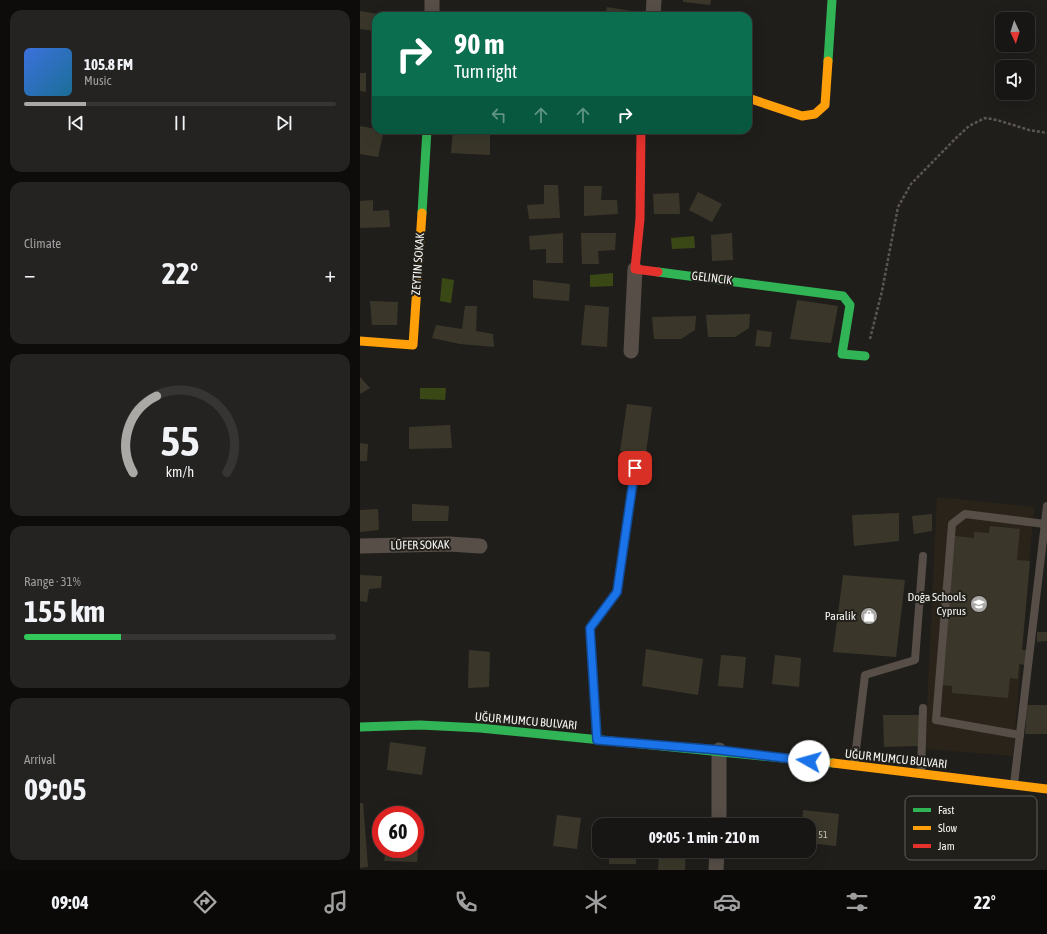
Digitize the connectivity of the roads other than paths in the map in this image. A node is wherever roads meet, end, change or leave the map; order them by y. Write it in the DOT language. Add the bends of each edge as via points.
graph roads {
  1 [pos="432,0"];
  2 [pos="654,0"];
  3 [pos="832,0"];
  4 [pos="432,12"];
  5 [pos="653,12"];
  6 [pos="752,99"];
  7 [pos="427,134"];
  8 [pos="641,134"];
  9 [pos="635,269"];
  10 [pos="360,341"];
  11 [pos="631,352"];
  12 [pos="865,356"];
  13 [pos="635,468"];
  14 [pos="1047,506"];
  15 [pos="1045,524"];
  16 [pos="360,546"];
  17 [pos="480,546"];
  18 [pos="922,556"];
  19 [pos="923,708"];
  20 [pos="360,727"];
  21 [pos="1020,735"];
  22 [pos="597,740"];
  23 [pos="719,750"];
  24 [pos="854,766"];
  25 [pos="921,774"];
  26 [pos="1014,785"];
  27 [pos="1047,789"];
  28 [pos="719,818"];
  29 [pos="717,858"];
  30 [pos="716,870"];
  1 -- 4 [label="street"];
  2 -- 5 [label="street"];
  3 -- 6 [label="street" via="825,105 814,114 802,116"];
  7 -- 10 [label="street, ZEYTIN SOKAK" via="413,345"];
  8 -- 9 [label="street" via="640,212"];
  9 -- 11 [label="street"];
  9 -- 12 [label="street, GELINCIK" via="844,296 850,305 842,354"];
  13 -- 22 [label="lane" via="617,592 590,628"];
  14 -- 15 [label="lane"];
  15 -- 21 [label="lane"];
  15 -- 21 [label="lane" via="965,514 952,524 936,720"];
  16 -- 17 [label="street, LŰFER SOKAK"];
  18 -- 24 [label="lane" via="914,660 865,675"];
  19 -- 25 [label="lane"];
  20 -- 22 [label="street" via="442,726"];
  21 -- 26 [label="lane"];
  22 -- 23 [label="street"];
  23 -- 24 [label="street"];
  23 -- 28 [label="street"];
  24 -- 25 [label="street"];
  25 -- 26 [label="street"];
  26 -- 27 [label="street"];
  29 -- 30 [label="street"];
}
